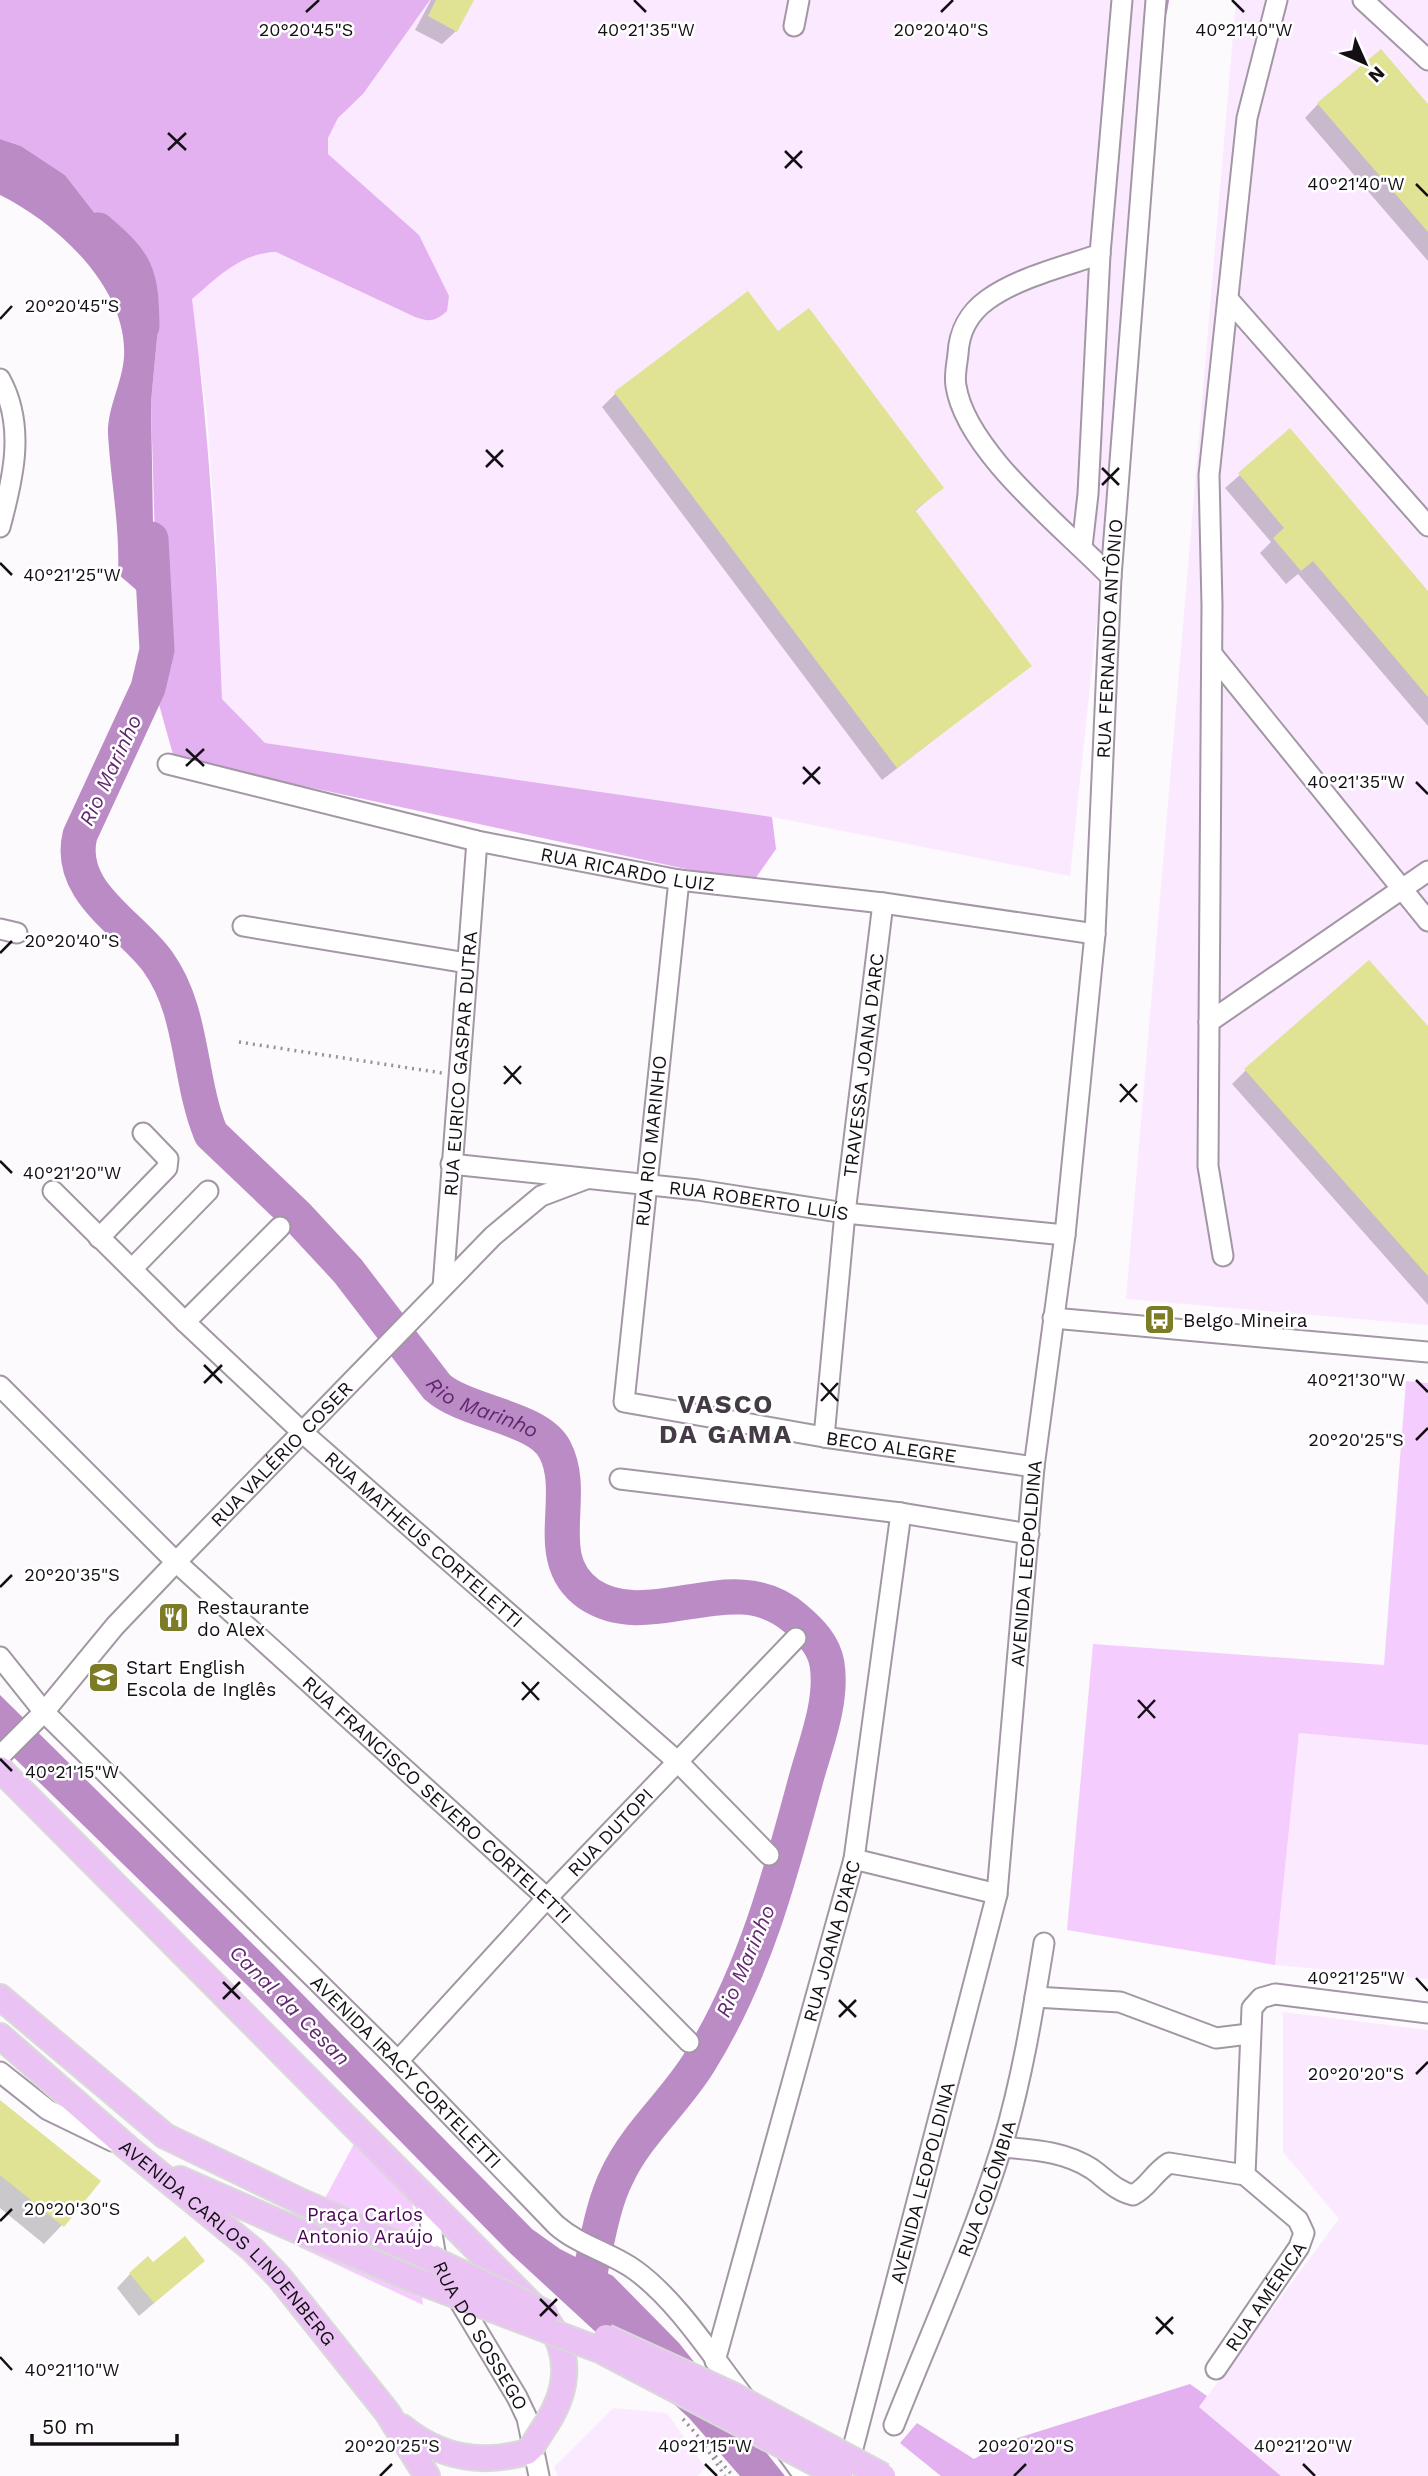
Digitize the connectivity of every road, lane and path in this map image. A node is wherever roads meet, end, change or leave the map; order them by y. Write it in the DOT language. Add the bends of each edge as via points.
graph roads {
  1 [pos="799,0"];
  2 [pos="1122,0"];
  3 [pos="1156,0"];
  4 [pos="1277,0"];
  5 [pos="1363,0"];
  6 [pos="794,26"];
  7 [pos="1428,60"];
  8 [pos="1100,254"];
  9 [pos="1228,299"];
  10 [pos="0,379"];
  11 [pos="1428,526"];
  12 [pos="0,527"];
  13 [pos="1082,547"];
  14 [pos="1111,577"];
  15 [pos="1212,654"];
  16 [pos="168,764"];
  17 [pos="477,841"];
  18 [pos="1428,871"];
  19 [pos="679,880"];
  20 [pos="1403,890"];
  21 [pos="883,903"];
  22 [pos="1428,921"];
  23 [pos="243,926"];
  24 [pos="1095,934"];
  25 [pos="467,963"];
  26 [pos="1209,1022"];
  27 [pos="239,1042"];
  28 [pos="457,1075"];
  29 [pos="143,1133"];
  30 [pos="451,1164"];
  31 [pos="586,1179"];
  32 [pos="646,1185"];
  33 [pos="53,1191"];
  34 [pos="208,1191"];
  35 [pos="845,1213"];
  36 [pos="281,1227"];
  37 [pos="1065,1235"];
  38 [pos="99,1238"];
  39 [pos="1223,1256"];
  40 [pos="132,1269"];
  41 [pos="443,1287"];
  42 [pos="1053,1318"];
  43 [pos="185,1322"];
  44 [pos="1428,1352"];
  45 [pos="0,1386"];
  46 [pos="624,1402"];
  47 [pos="302,1432"];
  48 [pos="824,1437"];
  49 [pos="1034,1467"];
  50 [pos="620,1479"];
  51 [pos="901,1513"];
  52 [pos="1029,1534"];
  53 [pos="176,1562"];
  54 [pos="796,1638"];
  55 [pos="0,1657"];
  56 [pos="37,1719"];
  57 [pos="1,1759"];
  58 [pos="678,1762"];
  59 [pos="769,1855"];
  60 [pos="854,1859"];
  61 [pos="998,1894"];
  62 [pos="547,1898"];
  63 [pos="1044,1943"];
  64 [pos="0,1997"];
  65 [pos="1035,1997"];
  66 [pos="1428,2013"];
  67 [pos="1249,2034"];
  68 [pos="0,2036"];
  69 [pos="689,2042"];
  70 [pos="398,2062"];
  71 [pos="0,2072"];
  72 [pos="1002,2147"];
  73 [pos="128,2148"];
  74 [pos="1245,2175"];
  75 [pos="426,2196"];
  76 [pos="715,2361"];
  77 [pos="1216,2369"];
  78 [pos="387,2412"];
  79 [pos="894,2425"];
  80 [pos="698,2437"];
  81 [pos="529,2450"];
  82 [pos="841,2475"];
  83 [pos="427,2476"];
  84 [pos="519,2476"];
  85 [pos="539,2476"];
  86 [pos="725,2476"];
  87 [pos="814,2476"];
  88 [pos="883,2476"];
  1 -- 6 [label="street"];
  2 -- 8 [label="street"];
  3 -- 14 [label="street, RUA FERNANDO ANTÔNIO"];
  4 -- 9 [label="street" via="1247,118"];
  5 -- 7 [label="street"];
  8 -- 13 [label="street"];
  8 -- 13 [label="street" via="1002,292 973,313 958,346 956,385 967,419 985,448"];
  9 -- 11 [label="street"];
  9 -- 15 [label="street" via="1209,475"];
  10 -- 12 [label="street" via="13,413 15,441 12,484"];
  13 -- 14 [label="street"];
  14 -- 24 [label="street, RUA FERNANDO ANTÔNIO"];
  15 -- 20 [label="street"];
  15 -- 26 [label="street"];
  16 -- 17 [label="street, RUA RICARDO LUIZ"];
  17 -- 19 [label="street, RUA RICARDO LUIZ"];
  17 -- 25 [label="street, RUA EURICO GASPAR DUTRA"];
  18 -- 20 [label="street"];
  19 -- 21 [label="street, RUA RICARDO LUIZ"];
  19 -- 32 [label="street, RUA RIO MARINHO"];
  20 -- 22 [label="street"];
  20 -- 26 [label="street"];
  21 -- 24 [label="street, RUA RICARDO LUIZ"];
  21 -- 35 [label="street, TRAVESSA JOANA D'ARC"];
  23 -- 25 [label="street"];
  24 -- 37 [label="street, RUA FERNANDO ANTÔNIO"];
  25 -- 28 [label="street, RUA EURICO GASPAR DUTRA"];
  26 -- 39 [label="street" via="1208,1166"];
  27 -- 28 [label="path"];
  28 -- 30 [label="street, RUA EURICO GASPAR DUTRA"];
  29 -- 38 [label="street" via="168,1158 167,1168"];
  30 -- 31 [label="street, RUA ROBERTO LUÍS"];
  30 -- 41 [label="street, RUA EURICO GASPAR DUTRA"];
  31 -- 32 [label="street, RUA ROBERTO LUÍS"];
  31 -- 41 [label="street, RUA VALÉRIO COSER" via="522,1208"];
  32 -- 35 [label="street, RUA ROBERTO LUÍS"];
  32 -- 46 [label="street, RUA RIO MARINHO"];
  33 -- 38 [label="street, RUA MATHEUS CORTELETTI"];
  34 -- 40 [label="street"];
  35 -- 37 [label="street, RUA ROBERTO LUÍS"];
  35 -- 48 [label="street, TRAVESSA JOANA D'ARC"];
  36 -- 43 [label="street"];
  37 -- 42 [label="street, AVENIDA LEOPOLDINA"];
  38 -- 40 [label="street, RUA MATHEUS CORTELETTI"];
  40 -- 43 [label="street, RUA MATHEUS CORTELETTI"];
  41 -- 47 [label="street, RUA VALÉRIO COSER"];
  42 -- 44 [label="street"];
  42 -- 49 [label="street, AVENIDA LEOPOLDINA"];
  43 -- 47 [label="street, RUA MATHEUS CORTELETTI"];
  45 -- 53 [label="street, RUA FRANCISCO SEVERO CORTELETTI"];
  46 -- 48 [label="street, BECO ALEGRE"];
  47 -- 53 [label="street, RUA VALÉRIO COSER"];
  47 -- 58 [label="street, RUA MATHEUS CORTELETTI"];
  48 -- 49 [label="street, BECO ALEGRE"];
  49 -- 52 [label="street, AVENIDA LEOPOLDINA"];
  50 -- 51 [label="street"];
  51 -- 52 [label="street"];
  51 -- 60 [label="street, RUA JOANA D'ARC"];
  52 -- 61 [label="street, AVENIDA LEOPOLDINA"];
  53 -- 56 [label="street, RUA VALÉRIO COSER"];
  53 -- 62 [label="street, RUA FRANCISCO SEVERO CORTELETTI"];
  54 -- 58 [label="street, RUA DUTOPI"];
  55 -- 56 [label="street, AVENIDA IRACY CORTELETTI"];
  56 -- 57 [label="street, RUA VALÉRIO COSER"];
  56 -- 70 [label="street, AVENIDA IRACY CORTELETTI"];
  57 -- 75 [label="main road"];
  58 -- 59 [label="street, RUA MATHEUS CORTELETTI"];
  58 -- 62 [label="street, RUA DUTOPI"];
  60 -- 61 [label="street"];
  60 -- 76 [label="street, RUA JOANA D'ARC"];
  61 -- 82 [label="street, AVENIDA LEOPOLDINA"];
  62 -- 69 [label="street, RUA FRANCISCO SEVERO CORTELETTI"];
  62 -- 70 [label="street, RUA DUTOPI"];
  63 -- 65 [label="street, RUA COLÔMBIA"];
  64 -- 88 [label="main road, AVENIDA CARLOS LINDENBERG, bridge" via="165,2136 733,2395"];
  65 -- 67 [label="street" via="1120,2002 1216,2038"];
  65 -- 72 [label="street, RUA COLÔMBIA"];
  66 -- 67 [label="street" via="1275,1994 1261,1998 1252,2008"];
  67 -- 74 [label="street"];
  68 -- 73 [label="main road, AVENIDA CARLOS LINDENBERG"];
  70 -- 76 [label="street, AVENIDA IRACY CORTELETTI" via="556,2225 635,2270 663,2295"];
  71 -- 73 [label="street" via="48,2110"];
  72 -- 74 [label="street" via="1059,2153 1090,2168 1122,2193 1133,2195 1169,2163"];
  72 -- 79 [label="street, RUA COLÔMBIA" via="947,2300"];
  73 -- 78 [label="main road, AVENIDA CARLOS LINDENBERG" via="271,2268"];
  73 -- 82 [label="main road, bridge" via="164,2172 285,2225 602,2351"];
  74 -- 77 [label="street, RUA AMÉRICA" via="1298,2220 1304,2233"];
  75 -- 81 [label="main road, bridge" via="529,2298 556,2333 565,2363 562,2395"];
  75 -- 85 [label="street, RUA DO SOSSEGO" via="435,2252 527,2418"];
  76 -- 87 [label="street, AVENIDA IRACY CORTELETTI" via="793,2462"];
  78 -- 81 [label="main road" via="416,2438 451,2455 489,2459"];
  78 -- 83 [label="main road, AVENIDA CARLOS LINDENBERG"];
  80 -- 86 [label="path"];
  81 -- 84 [label="main road"];
}
